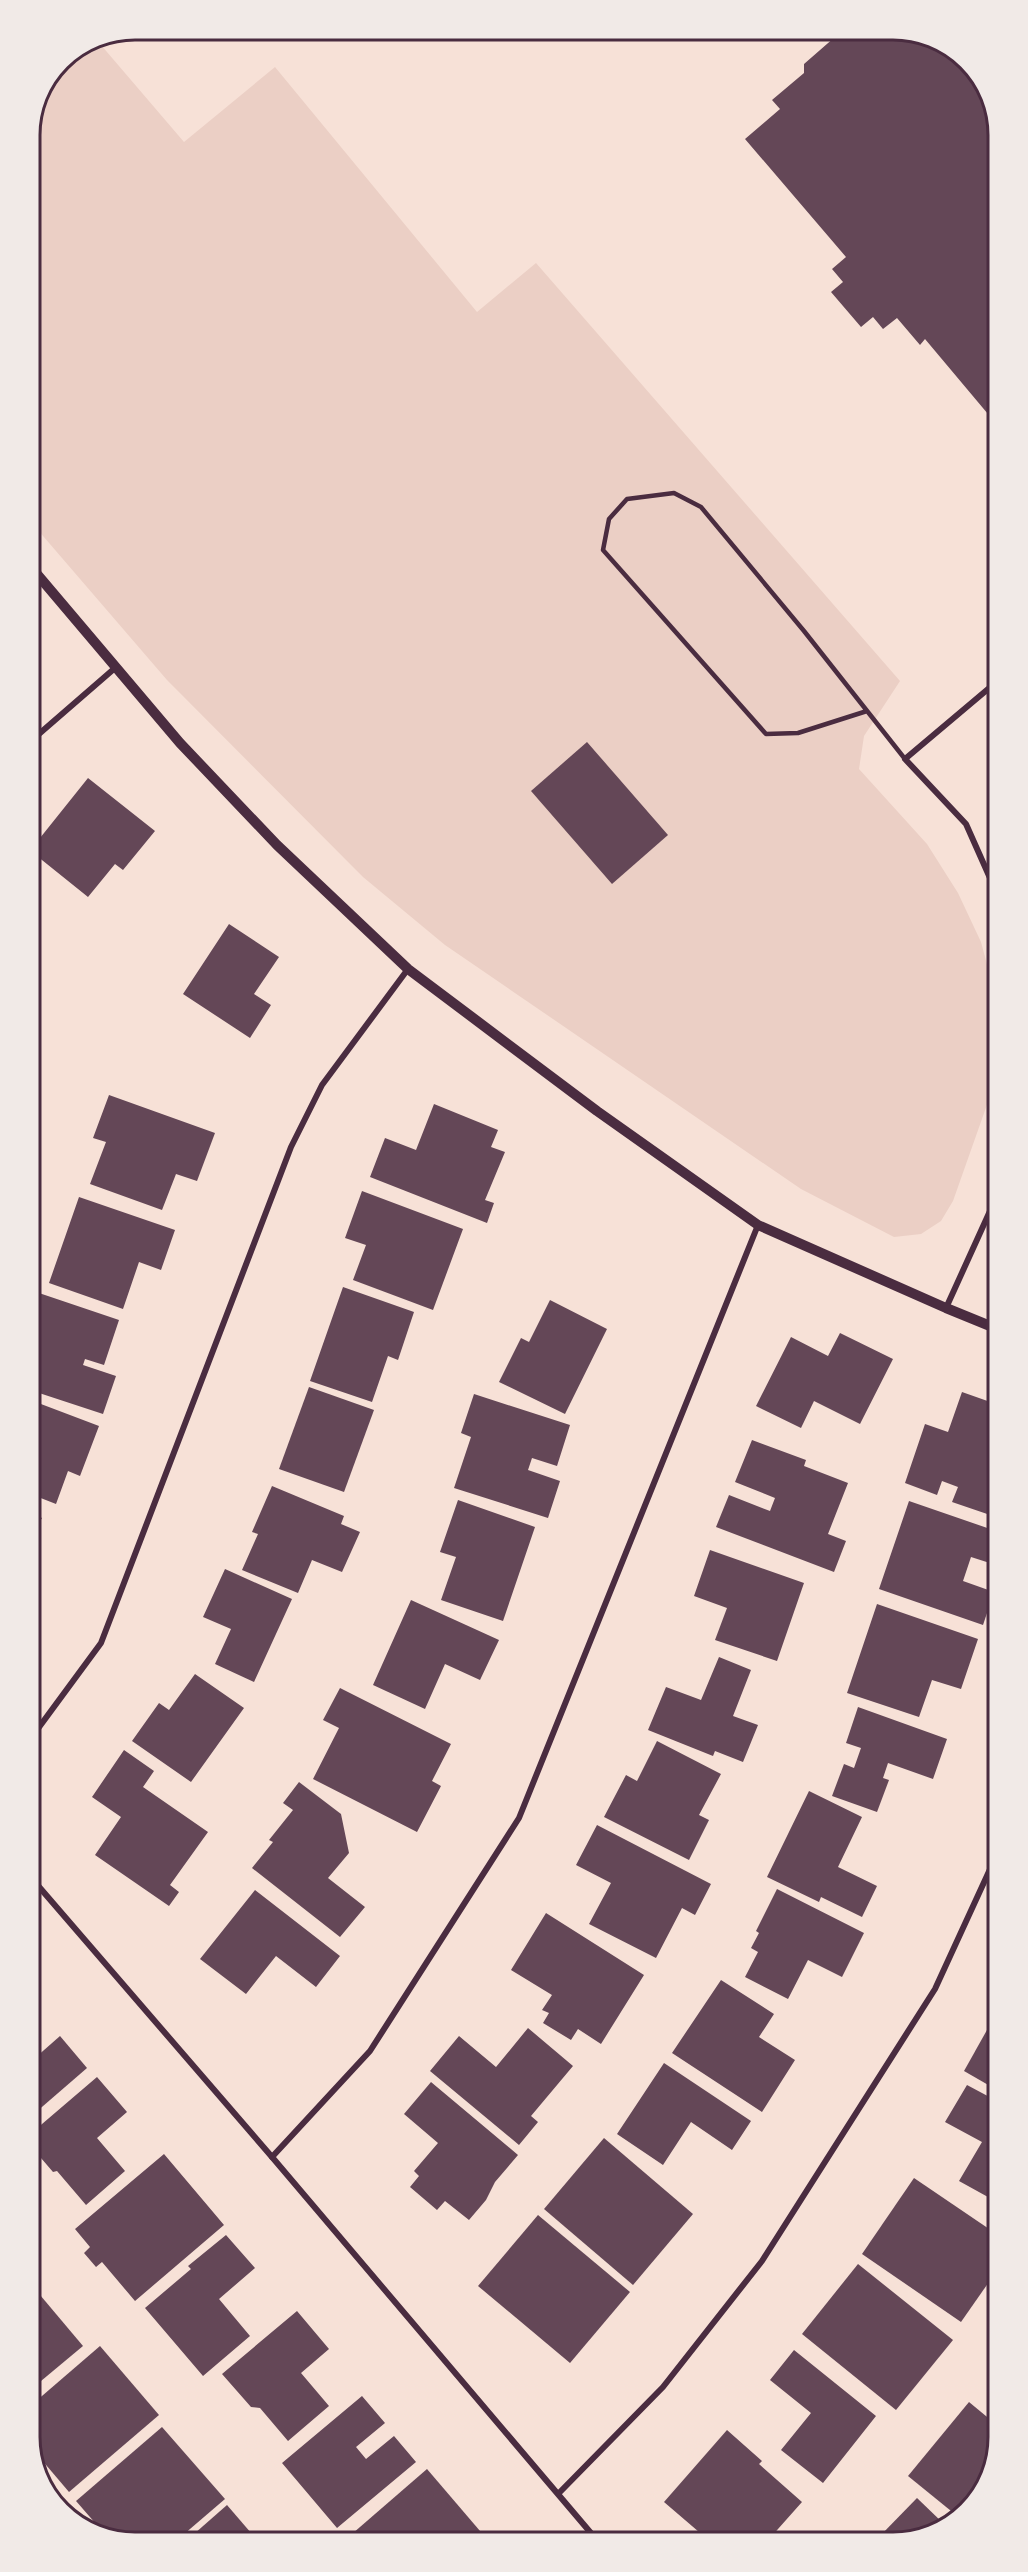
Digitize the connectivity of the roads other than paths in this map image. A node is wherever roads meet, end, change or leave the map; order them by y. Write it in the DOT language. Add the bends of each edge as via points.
graph roads {
  1 [pos="41,579"];
  2 [pos="115,668"];
  3 [pos="988,689"];
  4 [pos="867,711"];
  5 [pos="41,732"];
  6 [pos="905,759"];
  7 [pos="988,874"];
  8 [pos="408,969"];
  9 [pos="988,1215"];
  10 [pos="758,1225"];
  11 [pos="946,1308"];
  12 [pos="988,1325"];
  13 [pos="40,1725"];
  14 [pos="988,1874"];
  15 [pos="40,1888"];
  16 [pos="272,2157"];
  17 [pos="559,2493"];
  18 [pos="590,2532"];
  1 -- 2 [label="street"];
  2 -- 5 [label="street"];
  2 -- 8 [label="street" via="277,845"];
  3 -- 6 [label="street"];
  4 -- 4 [label="lane" via="701,507 674,493 627,499 609,519 603,549 766,734 798,733"];
  4 -- 6 [label="lane"];
  6 -- 7 [label="street" via="966,824"];
  8 -- 10 [label="street" via="597,1111"];
  8 -- 13 [label="street" via="322,1085 291,1147 101,1643"];
  9 -- 11 [label="street"];
  10 -- 11 [label="street"];
  10 -- 16 [label="street" via="519,1818 370,2051"];
  11 -- 12 [label="street"];
  14 -- 17 [label="street" via="935,1989 762,2261 663,2387"];
  15 -- 16 [label="street"];
  16 -- 17 [label="street"];
  17 -- 18 [label="street"];
}
